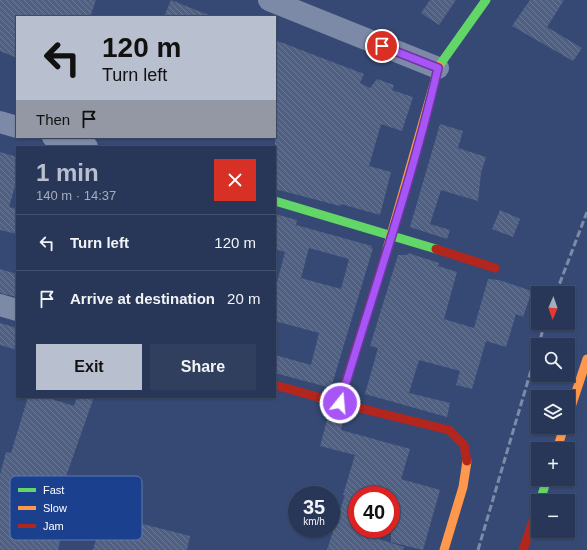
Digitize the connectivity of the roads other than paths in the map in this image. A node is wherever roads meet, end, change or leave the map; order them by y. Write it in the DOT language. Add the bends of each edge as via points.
graph roads {
  1 [pos="269,0"];
  2 [pos="486,0"];
  3 [pos="438,68"];
  4 [pos="0,122"];
  5 [pos="16,127"];
  6 [pos="56,138"];
  7 [pos="84,146"];
  8 [pos="276,201"];
  9 [pos="391,234"];
  10 [pos="495,268"];
  11 [pos="0,305"];
  12 [pos="16,310"];
  13 [pos="587,359"];
  14 [pos="276,385"];
  15 [pos="575,395"];
  16 [pos="340,403"];
  17 [pos="531,527"];
  18 [pos="444,550"];
  19 [pos="523,550"];
  1 -- 3 [label="street"];
  2 -- 3 [label="street"];
  3 -- 9 [label="street"];
  4 -- 5 [label="street"];
  6 -- 7 [label="street"];
  8 -- 9 [label="street"];
  9 -- 10 [label="street"];
  9 -- 16 [label="street"];
  11 -- 12 [label="street"];
  13 -- 15 [label="street"];
  14 -- 16 [label="street"];
  16 -- 18 [label="street" via="449,430 459,439 466,450 466,473"];
  17 -- 19 [label="street"];
}
